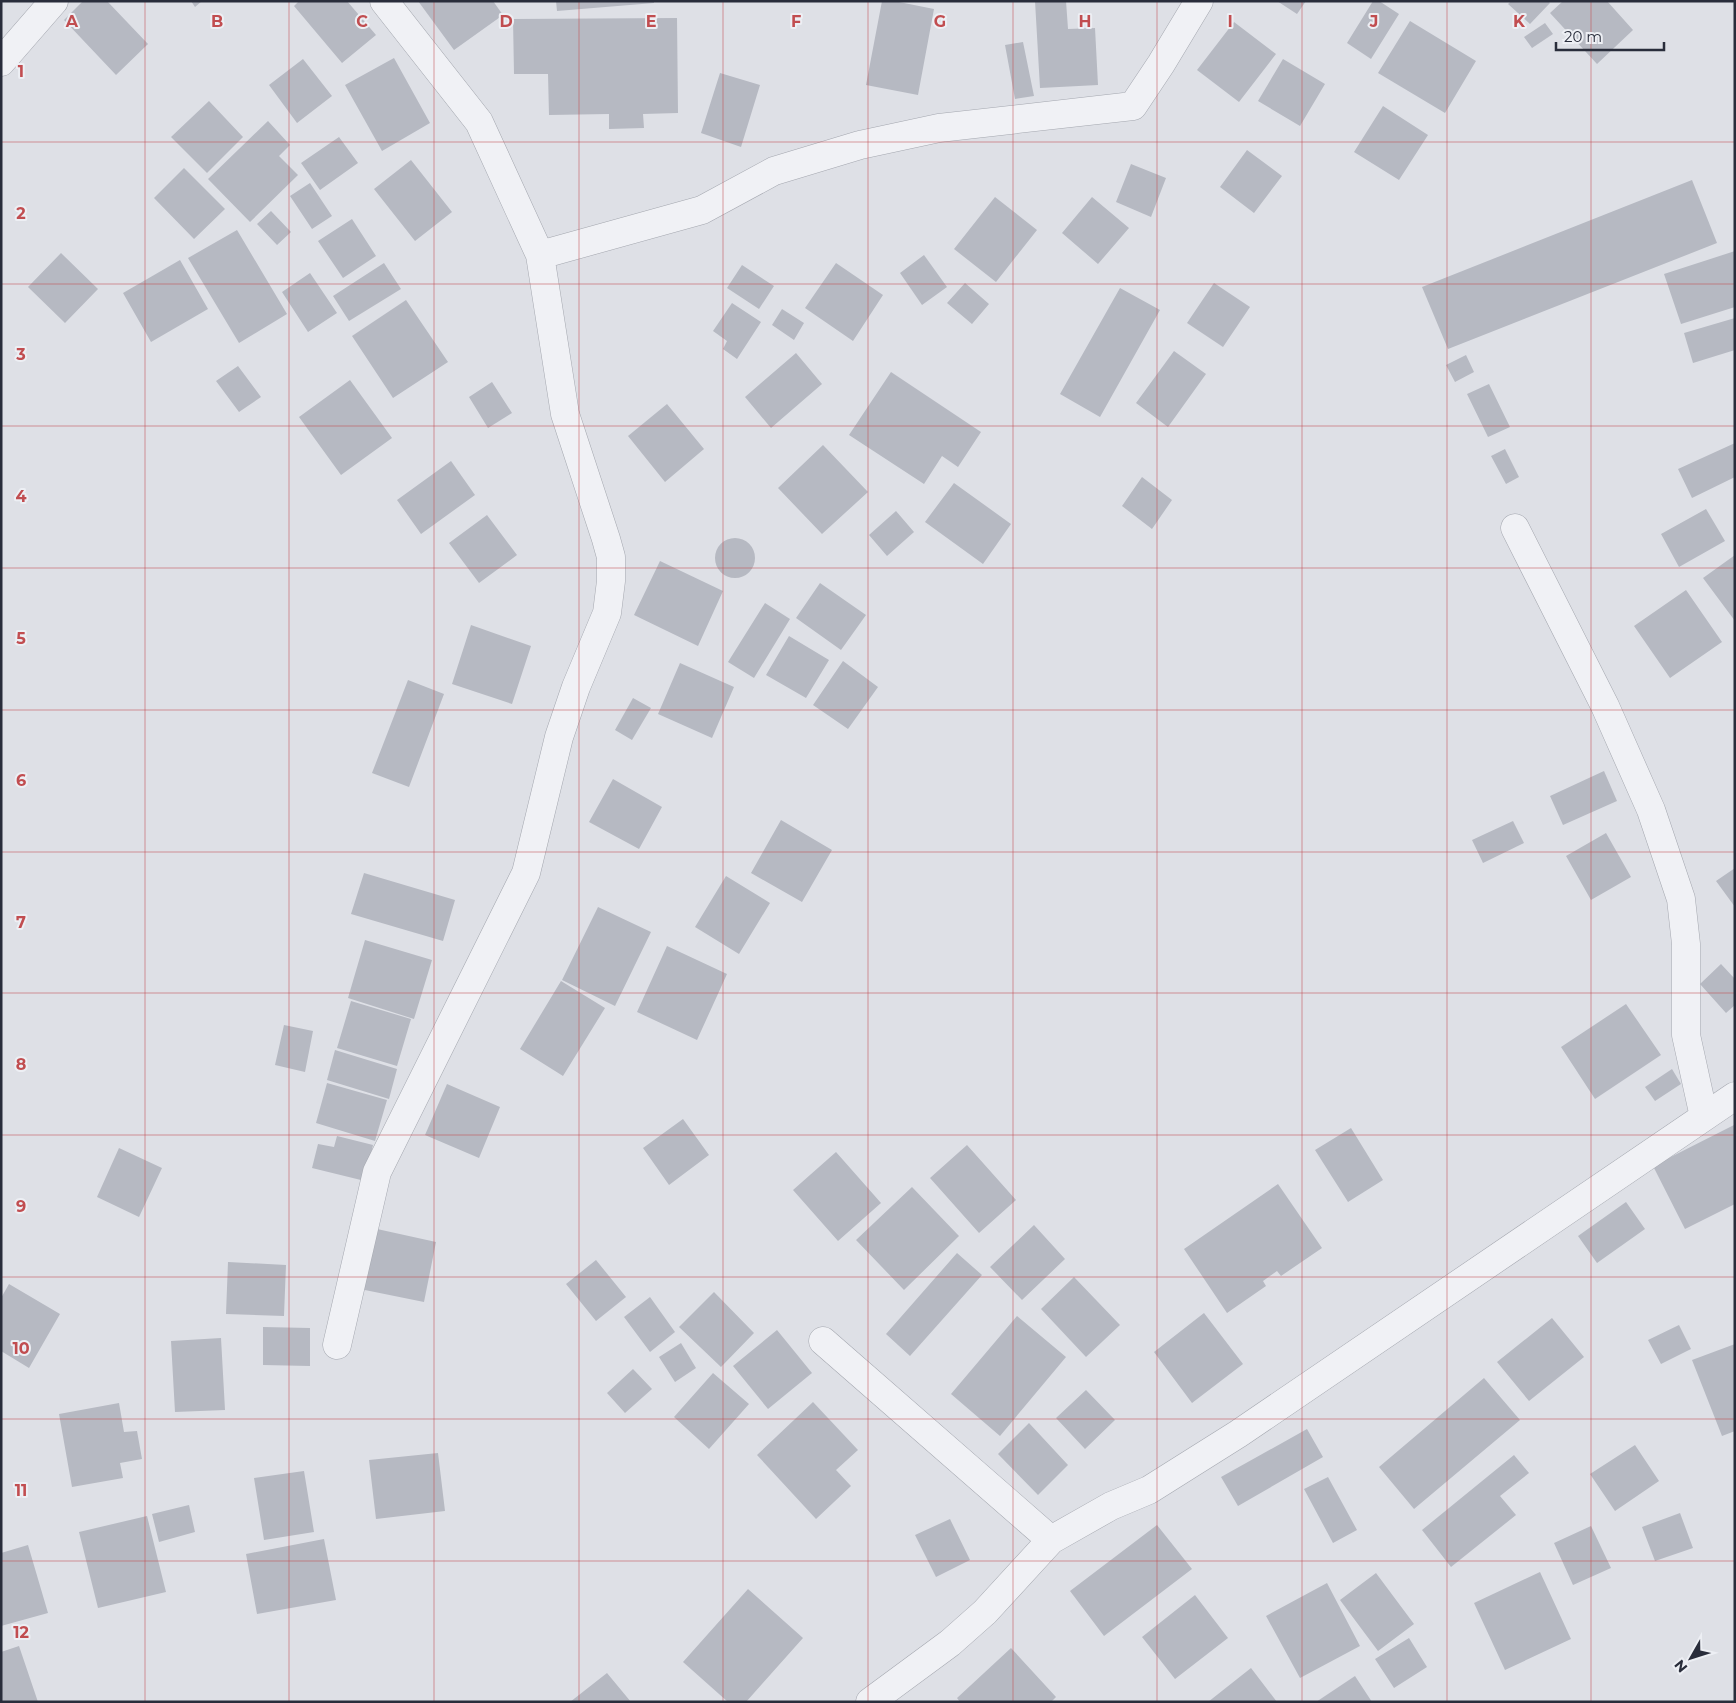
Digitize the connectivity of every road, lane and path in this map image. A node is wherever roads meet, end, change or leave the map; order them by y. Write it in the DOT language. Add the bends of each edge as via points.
graph roads {
  1 [pos="54,1"];
  2 [pos="384,1"];
  3 [pos="1199,1"];
  4 [pos="1,62"];
  5 [pos="540,255"];
  6 [pos="1515,528"];
  7 [pos="1735,1096"];
  8 [pos="1704,1117"];
  9 [pos="824,1342"];
  10 [pos="337,1345"];
  11 [pos="1052,1540"];
  12 [pos="870,1702"];
  1 -- 4 [label="street"];
  2 -- 5 [label="street" via="479,122"];
  3 -- 5 [label="street" via="1133,106 939,128 860,145 774,171 702,210"];
  5 -- 10 [label="street" via="565,414 611,557 612,582 607,613 559,737 526,873 377,1172"];
  6 -- 8 [label="street" via="1605,706 1651,810 1681,899 1686,944 1686,1035"];
  7 -- 8 [label="street"];
  8 -- 11 [label="street" via="1214,1449 1149,1490 1111,1506"];
  9 -- 11 [label="street"];
  11 -- 12 [label="street" via="950,1643"];
}
